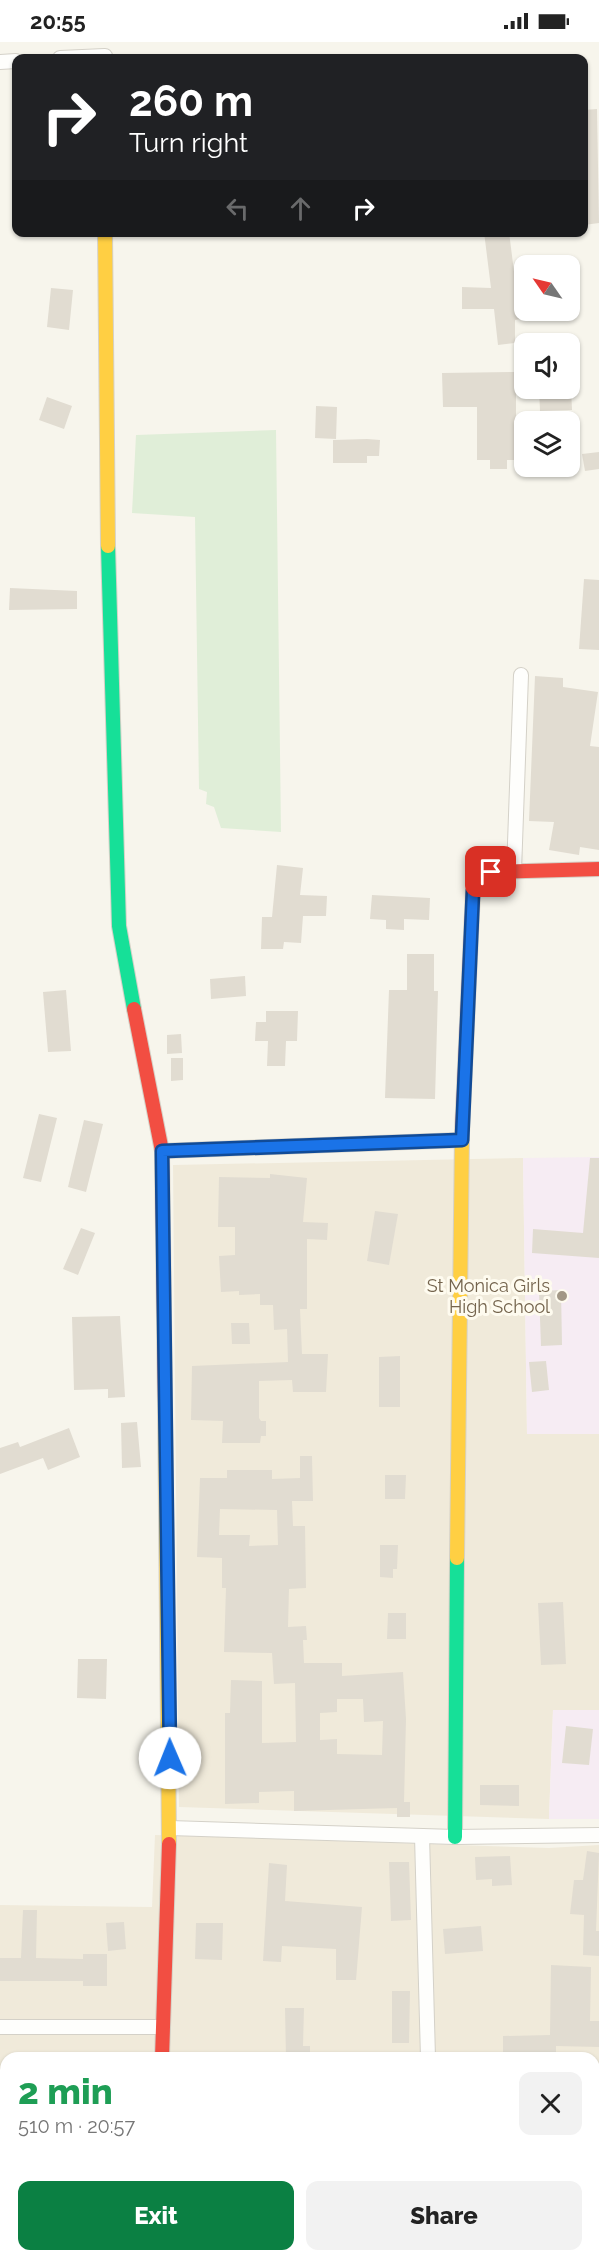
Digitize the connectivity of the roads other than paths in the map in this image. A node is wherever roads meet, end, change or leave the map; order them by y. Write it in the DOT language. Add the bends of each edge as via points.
graph roads {
  1 [pos="105,52"];
  2 [pos="90,54"];
  3 [pos="105,237"];
  4 [pos="521,675"];
  5 [pos="599,869"];
  6 [pos="514,871"];
  7 [pos="462,1140"];
  8 [pos="162,1151"];
  9 [pos="170,1828"];
  10 [pos="599,1835"];
  11 [pos="422,1836"];
  12 [pos="455,1837"];
  13 [pos="0,2027"];
  14 [pos="163,2027"];
  15 [pos="162,2052"];
  16 [pos="428,2052"];
  1 -- 2 [label="street"];
  3 -- 8 [label="street" via="108,555 119,926"];
  4 -- 6 [label="street"];
  5 -- 6 [label="street"];
  6 -- 7 [label="street" via="491,872 479,879 473,891"];
  7 -- 8 [label="street"];
  7 -- 12 [label="street"];
  8 -- 9 [label="street"];
  9 -- 11 [label="street"];
  9 -- 14 [label="street"];
  10 -- 12 [label="street"];
  11 -- 12 [label="street"];
  11 -- 16 [label="street"];
  13 -- 14 [label="street"];
  14 -- 15 [label="street"];
}
